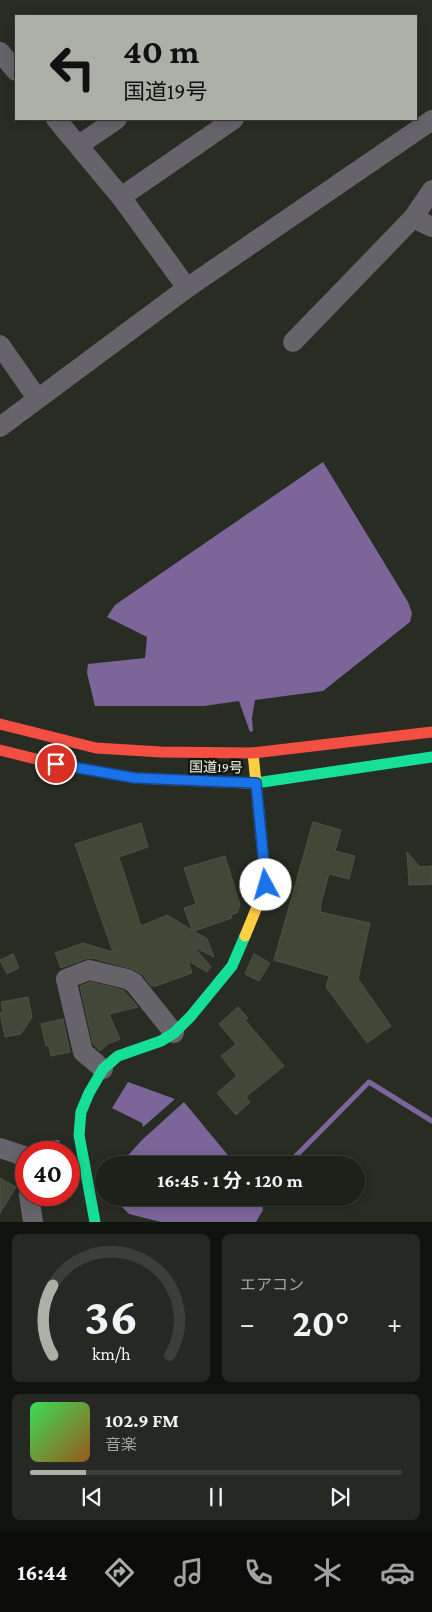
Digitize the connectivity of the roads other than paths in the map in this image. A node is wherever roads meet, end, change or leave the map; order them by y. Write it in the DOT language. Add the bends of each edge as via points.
graph roads {
  1 [pos="0,52"];
  2 [pos="15,70"];
  3 [pos="57,120"];
  4 [pos="116,120"];
  5 [pos="233,120"];
  6 [pos="432,120"];
  7 [pos="79,145"];
  8 [pos="432,190"];
  9 [pos="121,197"];
  10 [pos="413,218"];
  11 [pos="432,226"];
  12 [pos="187,288"];
  13 [pos="293,342"];
  14 [pos="0,344"];
  15 [pos="37,398"];
  16 [pos="0,426"];
  17 [pos="0,724"];
  18 [pos="432,732"];
  19 [pos="0,750"];
  20 [pos="253,753"];
  21 [pos="432,757"];
  22 [pos="256,783"];
  23 [pos="174,1033"];
  24 [pos="103,1069"];
  25 [pos="0,1148"];
  26 [pos="15,1153"];
  27 [pos="31,1206"];
  28 [pos="33,1222"];
  29 [pos="96,1222"];
  1 -- 2 [label="street"];
  3 -- 7 [label="street"];
  4 -- 7 [label="street"];
  5 -- 9 [label="street"];
  6 -- 12 [label="street"];
  7 -- 9 [label="street"];
  8 -- 10 [label="street"];
  9 -- 12 [label="street"];
  10 -- 11 [label="street"];
  10 -- 13 [label="street"];
  12 -- 15 [label="street"];
  14 -- 15 [label="street"];
  15 -- 16 [label="street"];
  17 -- 20 [label="main road, 国道19号" via="96,748"];
  18 -- 20 [label="main road, 国道19号"];
  19 -- 22 [label="main road, 国道19号" via="135,778"];
  20 -- 22 [label="main road"];
  21 -- 22 [label="main road, 国道19号"];
  22 -- 23 [label="main road" via="266,885 232,966"];
  23 -- 24 [label="main road" via="118,1056"];
  23 -- 24 [label="street" via="134,983 127,979 89,970 66,979 83,1052"];
  24 -- 29 [label="main road" via="81,1112 79,1135"];
  25 -- 26 [label="street"];
  27 -- 28 [label="street"];
}
